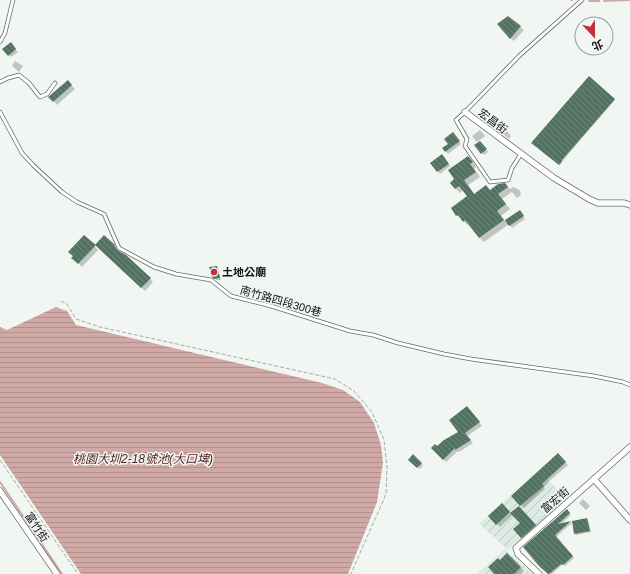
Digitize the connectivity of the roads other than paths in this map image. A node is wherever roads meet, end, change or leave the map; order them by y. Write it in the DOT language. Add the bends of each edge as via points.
graph roads {
  1 [pos="13,0"];
  2 [pos="576,0"];
  3 [pos="583,0"];
  4 [pos="0,42"];
  5 [pos="0,82"];
  6 [pos="55,82"];
  7 [pos="0,112"];
  8 [pos="465,112"];
  9 [pos="521,154"];
  10 [pos="630,205"];
  11 [pos="630,385"];
  12 [pos="630,447"];
  13 [pos="594,480"];
  14 [pos="0,491"];
  15 [pos="630,520"];
  16 [pos="57,574"];
  17 [pos="539,574"];
  1 -- 4 [label="lane" via="5,33"];
  2 -- 3 [label="lane"];
  3 -- 8 [label="lane, 宏昌街" via="519,56"];
  5 -- 6 [label="lane" via="19,75 40,97 47,94"];
  7 -- 11 [label="lane, 南竹路四段300巷" via="22,153 33,165 62,192 104,214 119,248 154,267 211,280 231,296 398,343 471,359 594,376"];
  8 -- 9 [label="street, 宏昌街"];
  8 -- 9 [label="lane" via="456,120 467,138 465,146 490,182 508,180"];
  9 -- 10 [label="street, 宏昌街" via="589,199"];
  12 -- 13 [label="street"];
  13 -- 15 [label="street"];
  13 -- 17 [label="street, 富宏街" via="516,548 518,554"];
  14 -- 16 [label="street, 富竹街"];
}
